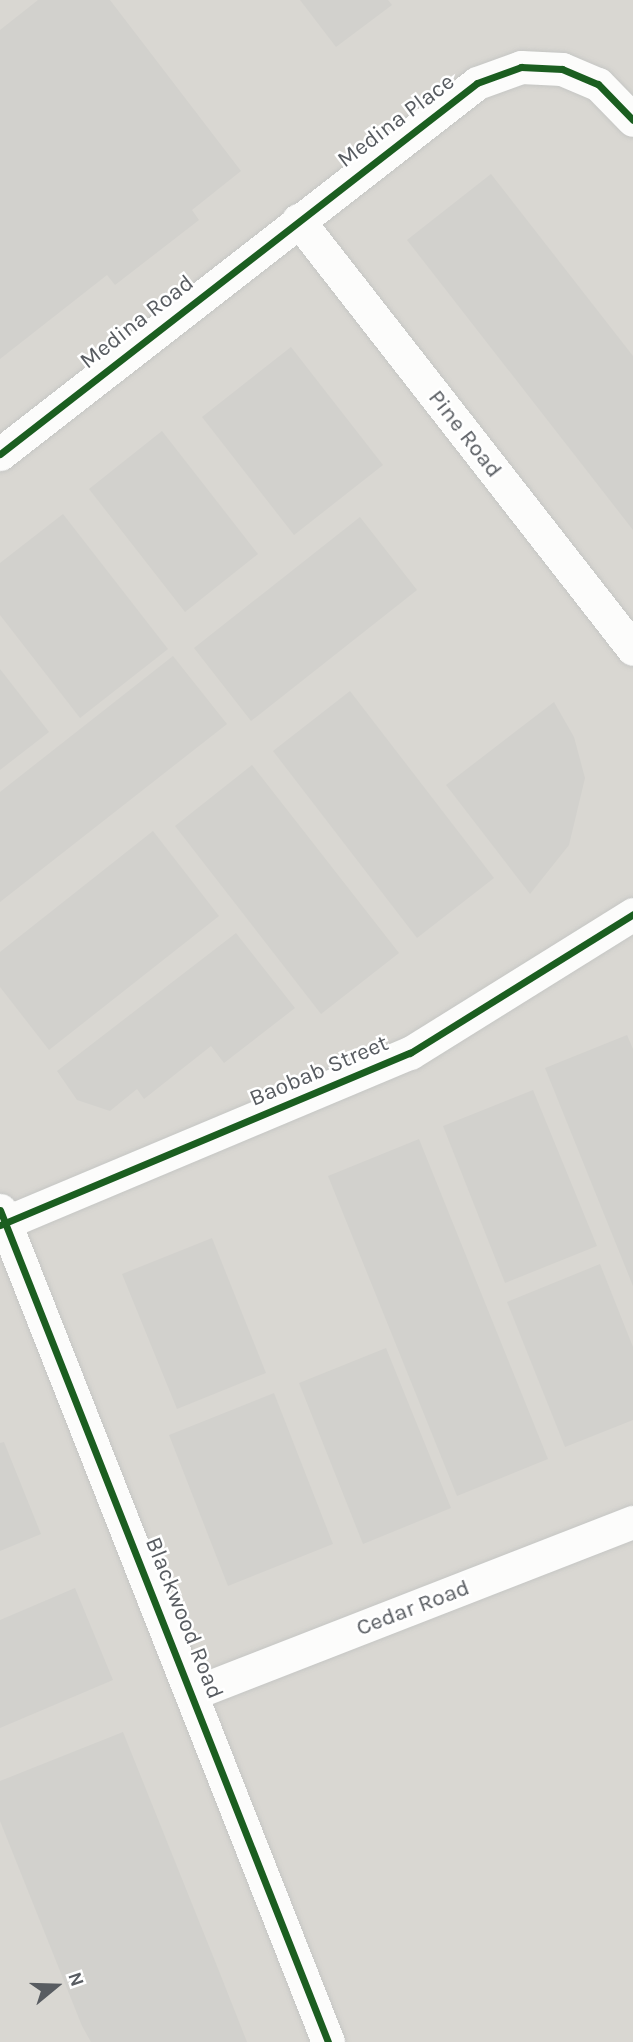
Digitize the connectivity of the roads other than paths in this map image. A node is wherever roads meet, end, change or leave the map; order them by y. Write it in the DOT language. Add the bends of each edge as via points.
graph roads {
  1 [pos="633,120"];
  2 [pos="298,220"];
  3 [pos="0,454"];
  4 [pos="633,649"];
  5 [pos="633,914"];
  6 [pos="2,1220"];
  7 [pos="633,1522"];
  8 [pos="194,1693"];
  9 [pos="328,2042"];
  1 -- 2 [label="street, Medina Place" via="598,84 562,69 521,67 477,83"];
  2 -- 3 [label="street, Medina Road"];
  2 -- 4 [label="street, Pine Road"];
  5 -- 6 [label="street, Baobab Street" via="410,1053"];
  6 -- 8 [label="street, Blackwood Road"];
  7 -- 8 [label="street, Cedar Road"];
  8 -- 9 [label="street, Blackwood Road"];
}
